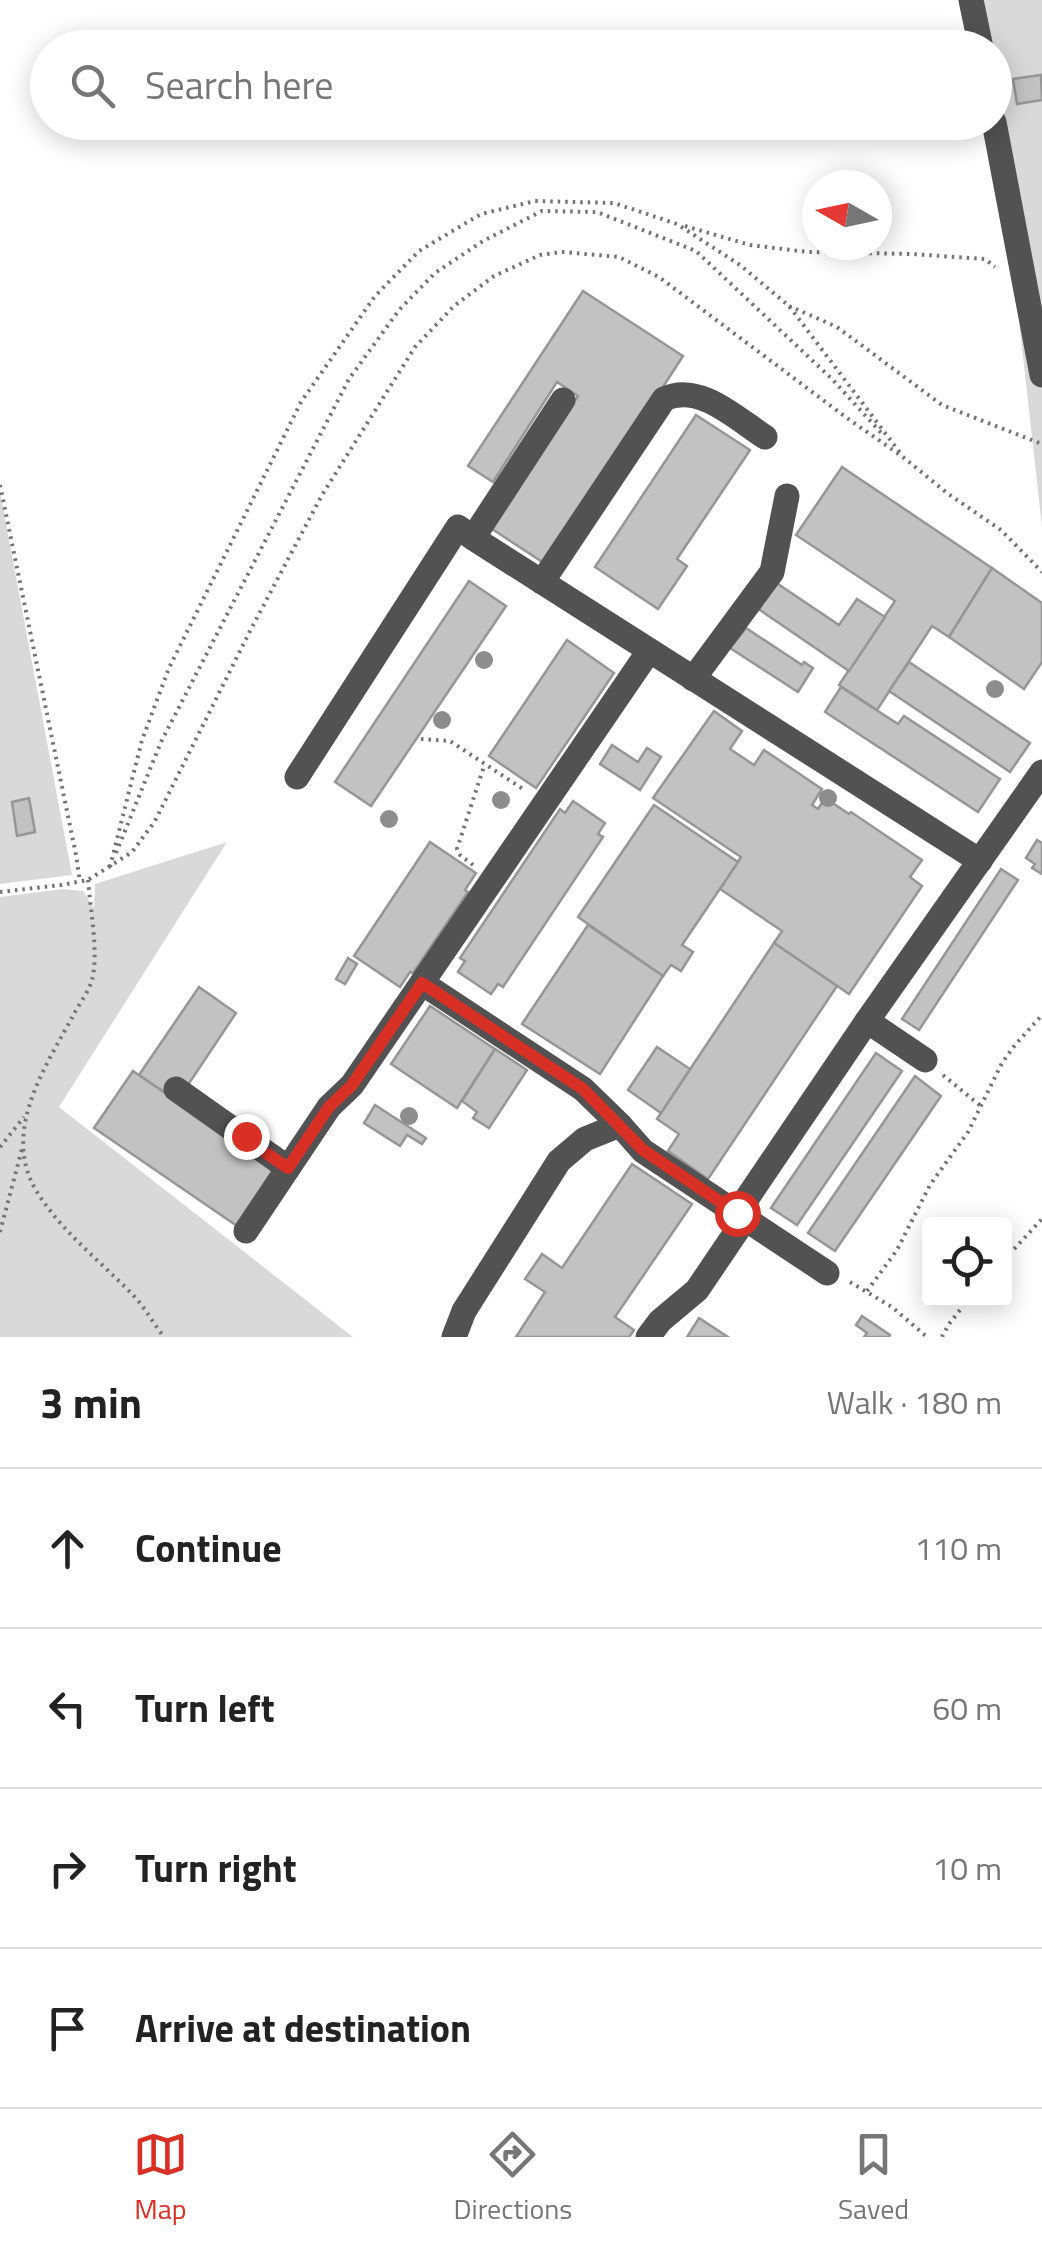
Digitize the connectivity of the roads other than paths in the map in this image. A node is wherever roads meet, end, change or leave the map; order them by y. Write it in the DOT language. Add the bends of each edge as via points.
graph roads {
  1 [pos="971,0"];
  2 [pos="977,30"];
  3 [pos="997,140"];
  4 [pos="1042,376"];
  5 [pos="563,400"];
  6 [pos="765,437"];
  7 [pos="787,496"];
  8 [pos="473,538"];
  9 [pos="542,582"];
  10 [pos="650,651"];
  11 [pos="692,678"];
  12 [pos="1042,772"];
  13 [pos="297,777"];
  14 [pos="980,860"];
  15 [pos="422,983"];
  16 [pos="867,1022"];
  17 [pos="925,1060"];
  18 [pos="176,1089"];
  19 [pos="620,1125"];
  20 [pos="288,1168"];
  21 [pos="741,1216"];
  22 [pos="246,1231"];
  23 [pos="827,1273"];
  24 [pos="454,1337"];
  25 [pos="648,1337"];
  1 -- 2 [label="street"];
  3 -- 4 [label="street"];
  5 -- 8 [label="street"];
  6 -- 9 [label="street" via="701,398 664,399"];
  7 -- 11 [label="street" via="772,572"];
  8 -- 9 [label="street"];
  8 -- 13 [label="street" via="458,527"];
  9 -- 10 [label="street"];
  10 -- 11 [label="street"];
  10 -- 15 [label="street"];
  11 -- 14 [label="street"];
  12 -- 14 [label="street"];
  14 -- 16 [label="street"];
  15 -- 19 [label="street" via="583,1089"];
  15 -- 20 [label="street"];
  16 -- 17 [label="street"];
  16 -- 21 [label="street"];
  18 -- 20 [label="street"];
  19 -- 21 [label="street" via="643,1150"];
  19 -- 24 [label="street" via="585,1140 559,1162"];
  20 -- 22 [label="street"];
  21 -- 23 [label="street"];
  21 -- 25 [label="street" via="697,1290"];
}
